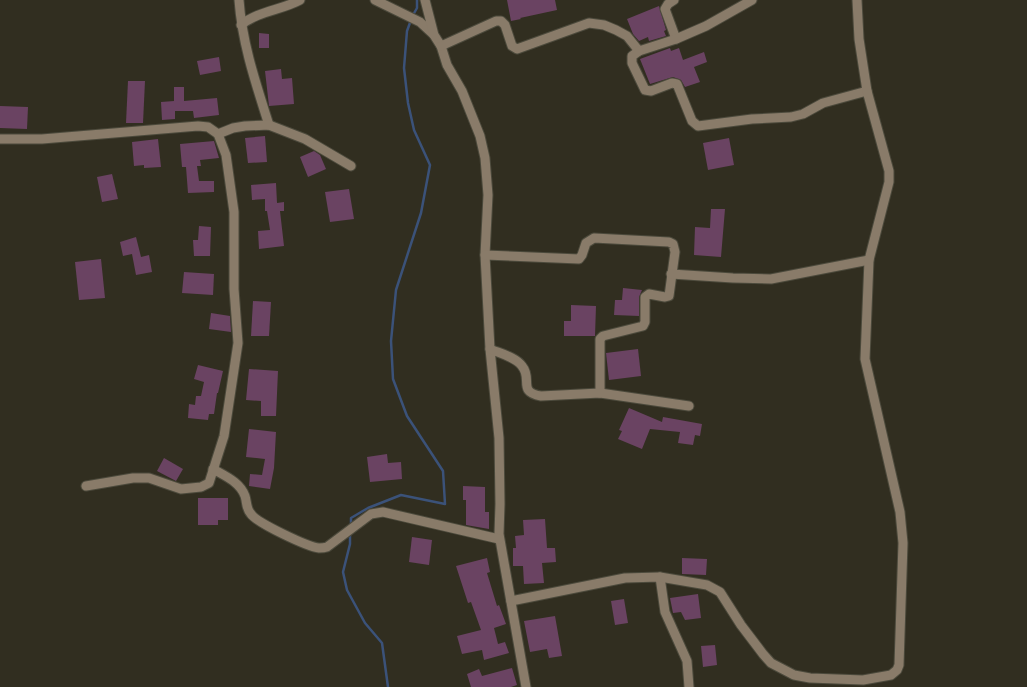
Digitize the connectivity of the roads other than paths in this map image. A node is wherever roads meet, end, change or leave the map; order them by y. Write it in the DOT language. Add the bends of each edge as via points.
graph roads {
  1 [pos="239,0"];
  2 [pos="300,0"];
  3 [pos="375,0"];
  4 [pos="425,0"];
  5 [pos="674,0"];
  6 [pos="752,0"];
  7 [pos="857,0"];
  8 [pos="241,25"];
  9 [pos="434,34"];
  10 [pos="676,39"];
  11 [pos="441,46"];
  12 [pos="639,51"];
  13 [pos="867,91"];
  14 [pos="269,125"];
  15 [pos="218,134"];
  16 [pos="0,138"];
  17 [pos="351,166"];
  18 [pos="485,255"];
  19 [pos="869,260"];
  20 [pos="672,274"];
  21 [pos="490,349"];
  22 [pos="600,393"];
  23 [pos="689,406"];
  24 [pos="213,469"];
  25 [pos="86,486"];
  26 [pos="499,539"];
  27 [pos="660,577"];
  28 [pos="511,601"];
  29 [pos="526,687"];
  30 [pos="690,687"];
  1 -- 8 [label="street"];
  2 -- 8 [label="street"];
  3 -- 9 [label="street" via="420,22"];
  4 -- 9 [label="street"];
  5 -- 10 [label="street" via="665,9"];
  6 -- 10 [label="street"];
  7 -- 13 [label="street"];
  8 -- 14 [label="street"];
  9 -- 11 [label="street"];
  10 -- 12 [label="street"];
  11 -- 12 [label="street" via="496,21 505,25 512,46 517,49 589,23 604,25 627,36"];
  11 -- 18 [label="street" via="480,136 485,158 488,195"];
  12 -- 13 [label="street" via="632,56 632,62 645,90 677,84 692,121 698,126 791,117 823,103"];
  13 -- 19 [label="street" via="889,176"];
  14 -- 15 [label="street" via="245,126"];
  14 -- 17 [label="street" via="305,139"];
  15 -- 16 [label="street" via="208,127 198,126 42,138"];
  15 -- 24 [label="street" via="226,155 234,212 238,343 224,436"];
  18 -- 20 [label="street" via="577,259 586,243 594,238 670,242 675,247"];
  18 -- 21 [label="street"];
  19 -- 20 [label="street" via="771,279"];
  19 -- 27 [label="street" via="865,359 898,503 903,543 897,670 891,675 863,680 794,675 770,663 720,592 707,585"];
  20 -- 22 [label="street" via="669,296 649,294 645,297 643,326 600,339"];
  21 -- 22 [label="street" via="519,362 526,372 527,389 531,394"];
  21 -- 26 [label="street" via="498,438"];
  22 -- 23 [label="street"];
  24 -- 25 [label="street" via="209,483 201,487 181,489 149,478"];
  24 -- 26 [label="street" via="236,482 245,495 250,514 257,520 296,540 321,548 327,547 371,514 383,512"];
  26 -- 28 [label="street"];
  27 -- 28 [label="street" via="625,578"];
  27 -- 30 [label="street" via="665,612 687,662"];
  28 -- 29 [label="street"];
}
